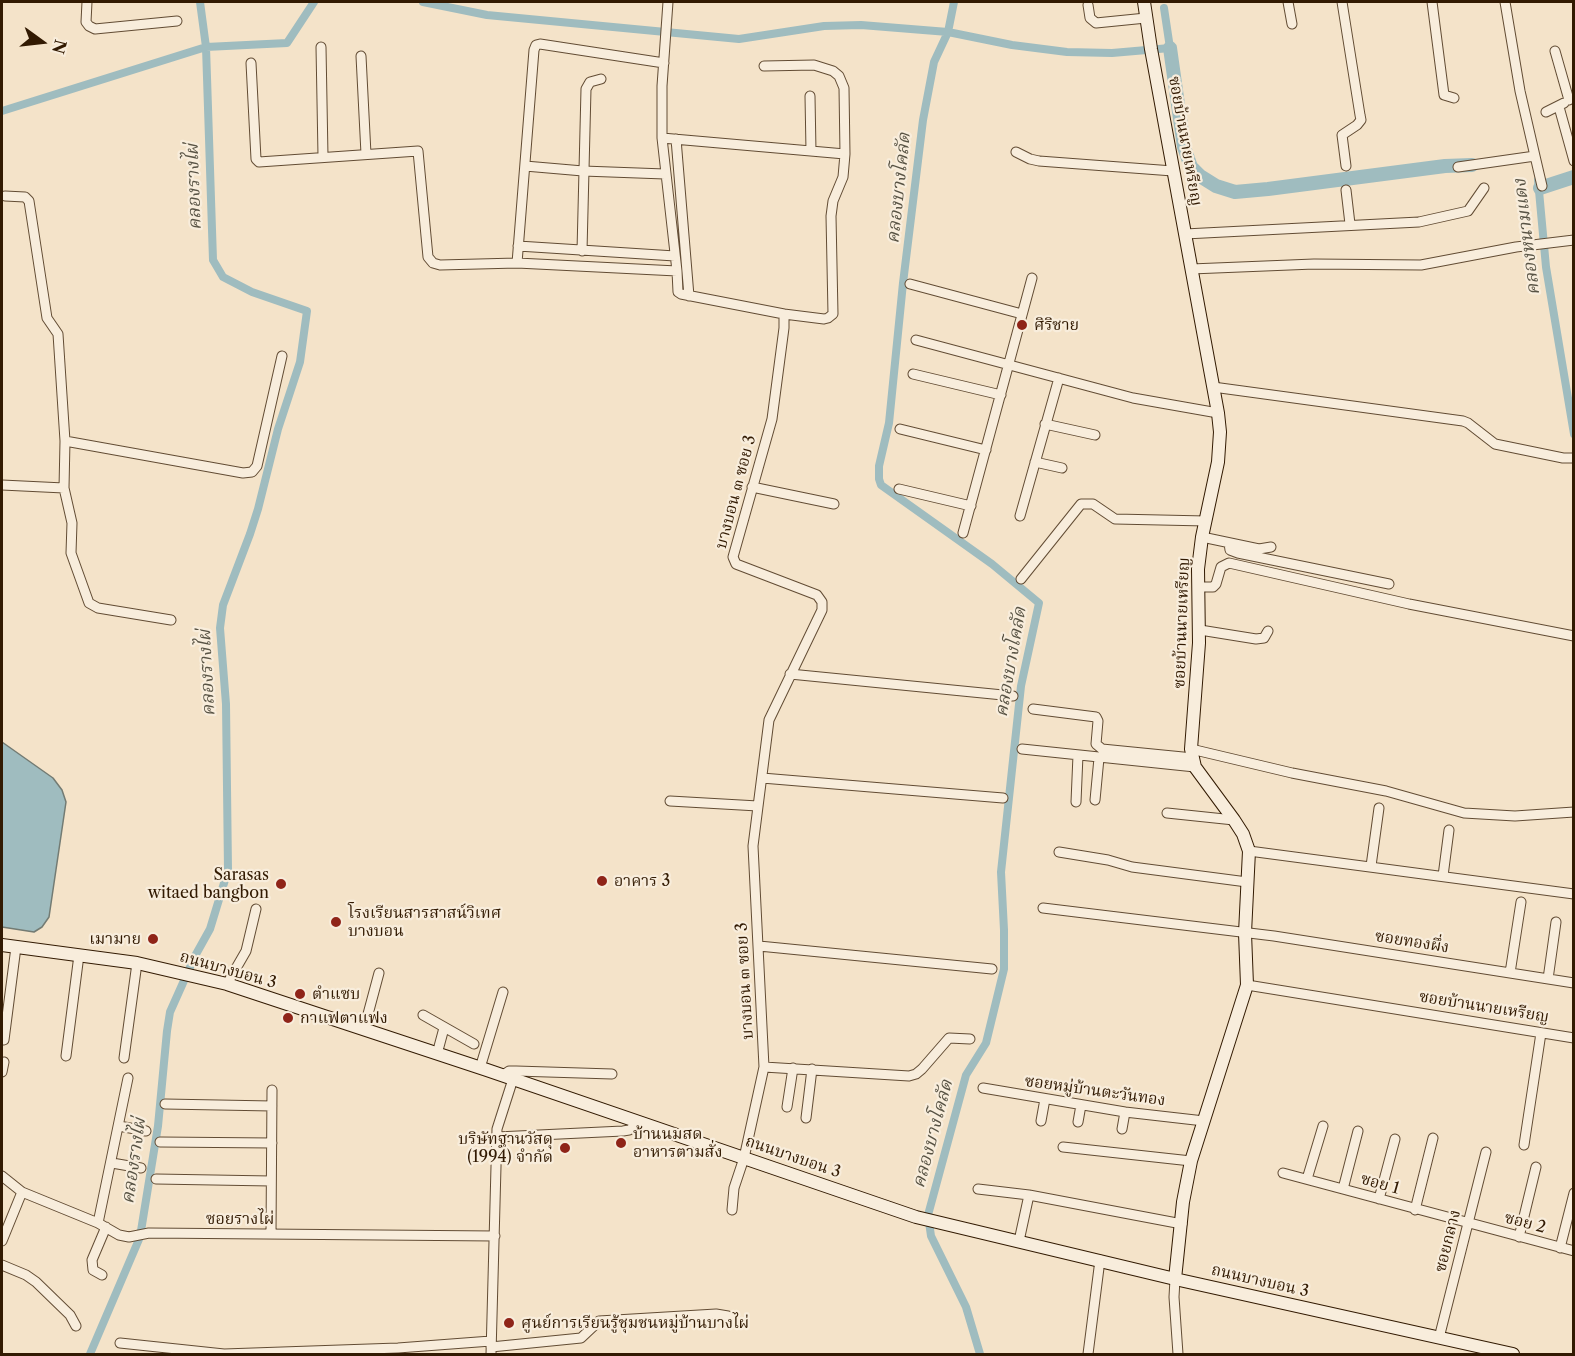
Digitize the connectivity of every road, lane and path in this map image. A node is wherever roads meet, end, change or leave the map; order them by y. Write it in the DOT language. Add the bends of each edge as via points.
graph roads {
  1 [pos="87,2"];
  2 [pos="668,2"];
  3 [pos="1144,2"];
  4 [pos="1288,2"];
  5 [pos="1342,2"];
  6 [pos="1432,2"];
  7 [pos="1505,2"];
  8 [pos="1088,4"];
  9 [pos="1146,18"];
  10 [pos="177,21"];
  11 [pos="1292,24"];
  12 [pos="321,47"];
  13 [pos="1555,51"];
  14 [pos="361,56"];
  15 [pos="251,63"];
  16 [pos="664,63"];
  17 [pos="764,66"];
  18 [pos="601,79"];
  19 [pos="810,96"];
  20 [pos="1454,98"];
  21 [pos="1571,99"];
  22 [pos="1558,106"];
  23 [pos="1546,112"];
  24 [pos="662,138"];
  25 [pos="676,139"];
  26 [pos="811,151"];
  27 [pos="1016,152"];
  28 [pos="366,154"];
  29 [pos="845,154"];
  30 [pos="323,156"];
  31 [pos="1531,157"];
  32 [pos="1574,161"];
  33 [pos="525,166"];
  34 [pos="1346,166"];
  35 [pos="1458,167"];
  36 [pos="584,171"];
  37 [pos="1173,171"];
  38 [pos="665,174"];
  39 [pos="1542,186"];
  40 [pos="1484,188"];
  41 [pos="1346,190"];
  42 [pos="5,196"];
  43 [pos="1350,224"];
  44 [pos="1185,234"];
  45 [pos="1574,240"];
  46 [pos="518,246"];
  47 [pos="582,251"];
  48 [pos="675,256"];
  49 [pos="518,263"];
  50 [pos="1191,269"];
  51 [pos="677,271"];
  52 [pos="1032,278"];
  53 [pos="910,284"];
  54 [pos="689,296"];
  55 [pos="784,314"];
  56 [pos="1022,314"];
  57 [pos="916,340"];
  58 [pos="282,356"];
  59 [pos="1010,365"];
  60 [pos="913,374"];
  61 [pos="1059,378"];
  62 [pos="1213,387"];
  63 [pos="1001,395"];
  64 [pos="1218,413"];
  65 [pos="1046,424"];
  66 [pos="900,429"];
  67 [pos="1095,435"];
  68 [pos="65,441"];
  69 [pos="986,450"];
  70 [pos="1572,458"];
  71 [pos="1035,462"];
  72 [pos="1062,468"];
  73 [pos="2,485"];
  74 [pos="752,487"];
  75 [pos="64,488"];
  76 [pos="899,489"];
  77 [pos="834,504"];
  78 [pos="971,506"];
  79 [pos="1020,516"];
  80 [pos="1206,521"];
  81 [pos="963,533"];
  82 [pos="1202,537"];
  83 [pos="1229,543"];
  84 [pos="1271,547"];
  85 [pos="1021,579"];
  86 [pos="1389,584"];
  87 [pos="1199,587"];
  88 [pos="171,620"];
  89 [pos="1200,630"];
  90 [pos="1268,631"];
  91 [pos="1574,636"];
  92 [pos="790,674"];
  93 [pos="1013,696"];
  94 [pos="1033,709"];
  95 [pos="1022,749"];
  96 [pos="1078,755"];
  97 [pos="1099,758"];
  98 [pos="1193,758"];
  99 [pos="762,778"];
  100 [pos="1003,798"];
  101 [pos="1095,800"];
  102 [pos="670,801"];
  103 [pos="1076,802"];
  104 [pos="758,806"];
  105 [pos="1379,808"];
  106 [pos="1574,812"];
  107 [pos="1167,813"];
  108 [pos="1234,820"];
  109 [pos="1449,830"];
  110 [pos="1249,851"];
  111 [pos="1059,852"];
  112 [pos="1371,866"];
  113 [pos="1443,876"];
  114 [pos="1247,882"];
  115 [pos="1574,894"];
  116 [pos="1521,902"];
  117 [pos="1043,908"];
  118 [pos="256,909"];
  119 [pos="1556,922"];
  120 [pos="1245,933"];
  121 [pos="2,945"];
  122 [pos="759,946"];
  123 [pos="16,947"];
  124 [pos="79,955"];
  125 [pos="137,963"];
  126 [pos="992,969"];
  127 [pos="379,973"];
  128 [pos="1510,973"];
  129 [pos="1548,979"];
  130 [pos="1574,983"];
  131 [pos="227,984"];
  132 [pos="1247,985"];
  133 [pos="503,992"];
  134 [pos="423,1015"];
  135 [pos="444,1028"];
  136 [pos="364,1029"];
  137 [pos="1541,1033"];
  138 [pos="1574,1038"];
  139 [pos="970,1039"];
  140 [pos="4,1040"];
  141 [pos="474,1044"];
  142 [pos="437,1053"];
  143 [pos="66,1056"];
  144 [pos="124,1058"];
  145 [pos="4,1062"];
  146 [pos="764,1067"];
  147 [pos="480,1068"];
  148 [pos="793,1068"];
  149 [pos="812,1069"];
  150 [pos="2,1072"];
  151 [pos="612,1074"];
  152 [pos="508,1077"];
  153 [pos="128,1078"];
  154 [pos="983,1089"];
  155 [pos="272,1090"];
  156 [pos="1045,1099"];
  157 [pos="165,1104"];
  158 [pos="1081,1105"];
  159 [pos="272,1106"];
  160 [pos="787,1107"];
  161 [pos="1125,1112"];
  162 [pos="806,1118"];
  163 [pos="1041,1121"];
  164 [pos="1204,1121"];
  165 [pos="1078,1122"];
  166 [pos="640,1123"];
  167 [pos="119,1126"];
  168 [pos="1323,1126"];
  169 [pos="1122,1130"];
  170 [pos="146,1131"];
  171 [pos="1358,1131"];
  172 [pos="497,1137"];
  173 [pos="1433,1138"];
  174 [pos="1395,1139"];
  175 [pos="160,1142"];
  176 [pos="272,1143"];
  177 [pos="1524,1145"];
  178 [pos="1063,1147"];
  179 [pos="1486,1152"];
  180 [pos="744,1158"];
  181 [pos="1191,1161"];
  182 [pos="112,1163"];
  183 [pos="1536,1167"];
  184 [pos="141,1168"];
  185 [pos="1283,1173"];
  186 [pos="2,1176"];
  187 [pos="156,1179"];
  188 [pos="1307,1179"];
  189 [pos="271,1181"];
  190 [pos="978,1189"];
  191 [pos="1343,1189"];
  192 [pos="22,1192"];
  193 [pos="1574,1193"];
  194 [pos="1029,1195"];
  195 [pos="1379,1199"];
  196 [pos="732,1210"];
  197 [pos="1415,1210"];
  198 [pos="1182,1224"];
  199 [pos="1469,1224"];
  200 [pos="102,1225"];
  201 [pos="271,1234"];
  202 [pos="495,1236"];
  203 [pos="1519,1237"];
  204 [pos="1019,1240"];
  205 [pos="2,1241"];
  206 [pos="1560,1248"];
  207 [pos="1574,1251"];
  208 [pos="1100,1260"];
  209 [pos="2,1265"];
  210 [pos="102,1275"];
  211 [pos="1175,1279"];
  212 [pos="733,1321"];
  213 [pos="76,1326"];
  214 [pos="1439,1338"];
  215 [pos="120,1343"];
  216 [pos="491,1348"];
  217 [pos="438,1350"];
  218 [pos="398,1351"];
  219 [pos="320,1352"];
  220 [pos="360,1352"];
  221 [pos="277,1354"];
  222 [pos="1088,1354"];
  223 [pos="1178,1354"];
  224 [pos="1513,1354"];
  1 -- 10 [label="street" via="86,22 95,29"];
  2 -- 16 [label="street"];
  3 -- 9 [label="main road, ซอยบ้านนายเหรียญ"];
  4 -- 11 [label="street"];
  5 -- 34 [label="street" via="1360,115 1357,125 1342,135"];
  6 -- 20 [label="street" via="1444,95"];
  7 -- 31 [label="street"];
  8 -- 9 [label="street" via="1090,18 1096,23"];
  9 -- 37 [label="main road, ซอยบ้านนายเหรียญ"];
  12 -- 30 [label="street"];
  13 -- 21 [label="street"];
  14 -- 28 [label="street"];
  15 -- 30 [label="street" via="256,159 264,163"];
  16 -- 24 [label="street"];
  16 -- 33 [label="street" via="536,45"];
  17 -- 29 [label="street" via="814,65 839,76 844,88"];
  18 -- 36 [label="street" via="587,84"];
  19 -- 26 [label="street"];
  21 -- 22 [label="street"];
  22 -- 23 [label="street"];
  22 -- 32 [label="street"];
  24 -- 25 [label="street"];
  24 -- 38 [label="street"];
  25 -- 26 [label="street"];
  25 -- 54 [label="street"];
  26 -- 29 [label="street"];
  27 -- 37 [label="street" via="1040,161"];
  28 -- 30 [label="street"];
  28 -- 49 [label="street" via="418,151 428,257 433,263"];
  29 -- 55 [label="street" via="843,177 831,216 833,314 824,319"];
  31 -- 35 [label="street"];
  31 -- 39 [label="street"];
  33 -- 36 [label="street"];
  33 -- 46 [label="street"];
  36 -- 38 [label="street"];
  36 -- 47 [label="street"];
  37 -- 44 [label="main road, ซอยบ้านนายเหรียญ"];
  38 -- 48 [label="street"];
  40 -- 43 [label="street" via="1468,211 1419,222"];
  41 -- 43 [label="street"];
  42 -- 68 [label="street" via="25,197 29,201 46,318 58,334"];
  43 -- 44 [label="street"];
  44 -- 50 [label="main road, ซอยบ้านนายเหรียญ"];
  45 -- 50 [label="street" via="1421,265"];
  46 -- 47 [label="street"];
  46 -- 49 [label="street"];
  47 -- 48 [label="street"];
  48 -- 51 [label="street"];
  49 -- 51 [label="street"];
  50 -- 62 [label="main road, ซอยบ้านนายเหรียญ"];
  51 -- 54 [label="street" via="678,292"];
  52 -- 56 [label="street"];
  53 -- 56 [label="street"];
  54 -- 55 [label="street"];
  55 -- 74 [label="street, บางบอน ๓ ซอย 3" via="772,419"];
  56 -- 59 [label="street"];
  57 -- 59 [label="street"];
  58 -- 68 [label="street" via="257,466 252,472"];
  59 -- 61 [label="street"];
  59 -- 63 [label="street"];
  60 -- 63 [label="street"];
  61 -- 64 [label="street" via="1133,398"];
  61 -- 65 [label="street"];
  62 -- 64 [label="main road, ซอยบ้านนายเหรียญ"];
  62 -- 70 [label="street" via="1462,421 1494,444"];
  63 -- 69 [label="street"];
  64 -- 80 [label="main road, ซอยบ้านนายเหรียญ" via="1219,455"];
  65 -- 67 [label="street"];
  65 -- 71 [label="street"];
  66 -- 69 [label="street"];
  68 -- 75 [label="street"];
  69 -- 78 [label="street"];
  71 -- 72 [label="street"];
  71 -- 79 [label="street"];
  73 -- 75 [label="street"];
  74 -- 77 [label="street"];
  74 -- 92 [label="street, บางบอน ๓ ซอย 3" via="734,560 817,595 822,603"];
  75 -- 88 [label="street" via="72,523 71,553 89,603 98,608"];
  76 -- 78 [label="street"];
  78 -- 81 [label="street"];
  80 -- 82 [label="main road, ซอยบ้านนายเหรียญ"];
  80 -- 85 [label="street" via="1115,519 1093,504 1081,504"];
  82 -- 83 [label="street"];
  82 -- 87 [label="main road, ซอยบ้านนายเหรียญ"];
  83 -- 84 [label="street" via="1259,549"];
  83 -- 86 [label="street" via="1230,550 1238,553"];
  87 -- 89 [label="main road, ซอยบ้านนายเหรียญ"];
  87 -- 91 [label="street" via="1213,587 1221,567 1229,563"];
  89 -- 90 [label="street" via="1256,639 1264,638"];
  89 -- 98 [label="main road, ซอยบ้านนายเหรียญ"];
  92 -- 93 [label="street"];
  92 -- 99 [label="street, บางบอน ๓ ซอย 3" via="771,714"];
  94 -- 98 [label="street" via="1096,717 1096,744 1102,749"];
  95 -- 96 [label="street"];
  96 -- 97 [label="street"];
  96 -- 103 [label="street"];
  97 -- 98 [label="street"];
  97 -- 101 [label="street"];
  98 -- 106 [label="street" via="1386,791 1464,813 1515,816"];
  98 -- 108 [label="main road"];
  99 -- 100 [label="street"];
  99 -- 104 [label="street, บางบอน ๓ ซอย 3"];
  102 -- 104 [label="street"];
  104 -- 122 [label="street, บางบอน ๓ ซอย 3" via="753,846"];
  105 -- 112 [label="street"];
  107 -- 108 [label="street"];
  108 -- 110 [label="main road"];
  109 -- 113 [label="street"];
  110 -- 112 [label="street"];
  110 -- 114 [label="main road"];
  111 -- 114 [label="street" via="1132,867"];
  112 -- 113 [label="street"];
  113 -- 115 [label="street"];
  114 -- 120 [label="main road"];
  116 -- 128 [label="street"];
  117 -- 120 [label="street, ซอยทองผึ่ง"];
  118 -- 131 [label="street" via="246,951"];
  119 -- 129 [label="street"];
  120 -- 128 [label="street, ซอยทองผึ่ง"];
  120 -- 132 [label="main road"];
  121 -- 123 [label="main road, ถนนบางบอน 3"];
  122 -- 126 [label="street"];
  122 -- 146 [label="street, บางบอน ๓ ซอย 3"];
  123 -- 124 [label="main road, ถนนบางบอน 3"];
  123 -- 140 [label="street"];
  124 -- 125 [label="main road, ถนนบางบอน 3"];
  124 -- 143 [label="street"];
  125 -- 131 [label="main road, ถนนบางบอน 3"];
  125 -- 144 [label="street"];
  127 -- 136 [label="street"];
  128 -- 129 [label="street, ซอยทองผึ่ง"];
  129 -- 130 [label="street, ซอยทองผึ่ง"];
  131 -- 136 [label="main road, ถนนบางบอน 3"];
  132 -- 137 [label="street, ซอยบ้านนายเหรียญ"];
  132 -- 164 [label="main road"];
  133 -- 147 [label="street"];
  134 -- 135 [label="street"];
  135 -- 141 [label="street"];
  135 -- 142 [label="street"];
  136 -- 142 [label="main road, ถนนบางบอน 3"];
  137 -- 138 [label="street, ซอยบ้านนายเหรียญ"];
  137 -- 177 [label="street"];
  139 -- 149 [label="street" via="950,1038 922,1069 909,1076"];
  142 -- 147 [label="main road, ถนนบางบอน 3"];
  145 -- 150 [label="street"];
  146 -- 148 [label="street"];
  146 -- 180 [label="street, บางบอน ๓ ซอย 3"];
  147 -- 152 [label="main road, ถนนบางบอน 3"];
  148 -- 149 [label="street"];
  148 -- 160 [label="street"];
  149 -- 162 [label="street"];
  151 -- 152 [label="street" via="509,1071"];
  152 -- 166 [label="main road, ถนนบางบอน 3"];
  152 -- 172 [label="street"];
  153 -- 167 [label="street"];
  154 -- 156 [label="street, ซอยหมู่บ้านตะวันทอง"];
  155 -- 159 [label="street"];
  156 -- 158 [label="street, ซอยหมู่บ้านตะวันทอง"];
  156 -- 163 [label="street"];
  157 -- 159 [label="street"];
  158 -- 161 [label="street, ซอยหมู่บ้านตะวันทอง"];
  158 -- 165 [label="street"];
  159 -- 176 [label="street"];
  161 -- 164 [label="street, ซอยหมู่บ้านตะวันทอง"];
  161 -- 169 [label="street"];
  164 -- 181 [label="main road"];
  166 -- 172 [label="street" via="623,1131"];
  166 -- 180 [label="main road, ถนนบางบอน 3"];
  167 -- 170 [label="street"];
  167 -- 182 [label="street"];
  168 -- 188 [label="street"];
  171 -- 191 [label="street"];
  172 -- 202 [label="street"];
  173 -- 197 [label="street"];
  174 -- 195 [label="street"];
  175 -- 176 [label="street"];
  176 -- 189 [label="street"];
  178 -- 181 [label="street"];
  179 -- 199 [label="street, ซอยกลาง"];
  180 -- 196 [label="street, บางบอน ๓ ซอย 3"];
  180 -- 204 [label="main road, ถนนบางบอน 3" via="916,1217"];
  181 -- 198 [label="main road"];
  182 -- 184 [label="street"];
  182 -- 200 [label="street"];
  183 -- 203 [label="street"];
  185 -- 188 [label="street, ซอย 1"];
  186 -- 192 [label="street, ซอยรางไผ่"];
  187 -- 189 [label="street"];
  188 -- 191 [label="street, ซอย 1"];
  189 -- 201 [label="street"];
  190 -- 194 [label="street"];
  191 -- 195 [label="street, ซอย 1"];
  192 -- 200 [label="street, ซอยรางไผ่"];
  192 -- 205 [label="street"];
  193 -- 206 [label="street"];
  194 -- 198 [label="street"];
  194 -- 204 [label="street"];
  195 -- 197 [label="street, ซอย 1"];
  197 -- 199 [label="street, ซอย 1"];
  198 -- 211 [label="main road"];
  199 -- 203 [label="street, ซอย 2"];
  199 -- 214 [label="street, ซอยกลาง"];
  200 -- 201 [label="street, ซอยรางไผ่" via="129,1237 149,1233"];
  200 -- 210 [label="street" via="92,1260 93,1270"];
  201 -- 202 [label="street, ซอยรางไผ่"];
  202 -- 216 [label="street"];
  203 -- 206 [label="street, ซอย 2"];
  204 -- 208 [label="main road, ถนนบางบอน 3"];
  206 -- 207 [label="street, ซอย 2"];
  208 -- 211 [label="main road, ถนนบางบอน 3"];
  208 -- 222 [label="street"];
  209 -- 213 [label="street" via="36,1282 74,1319"];
  211 -- 214 [label="main road, ถนนบางบอน 3"];
  211 -- 223 [label="street"];
  212 -- 216 [label="street" via="716,1314 599,1321 581,1338"];
  214 -- 224 [label="main road, ถนนบางบอน 3"];
  215 -- 221 [label="street" via="224,1354"];
  216 -- 217 [label="street"];
  217 -- 218 [label="street"];
  218 -- 220 [label="street"];
  219 -- 220 [label="street"];
  219 -- 221 [label="street"];
}
